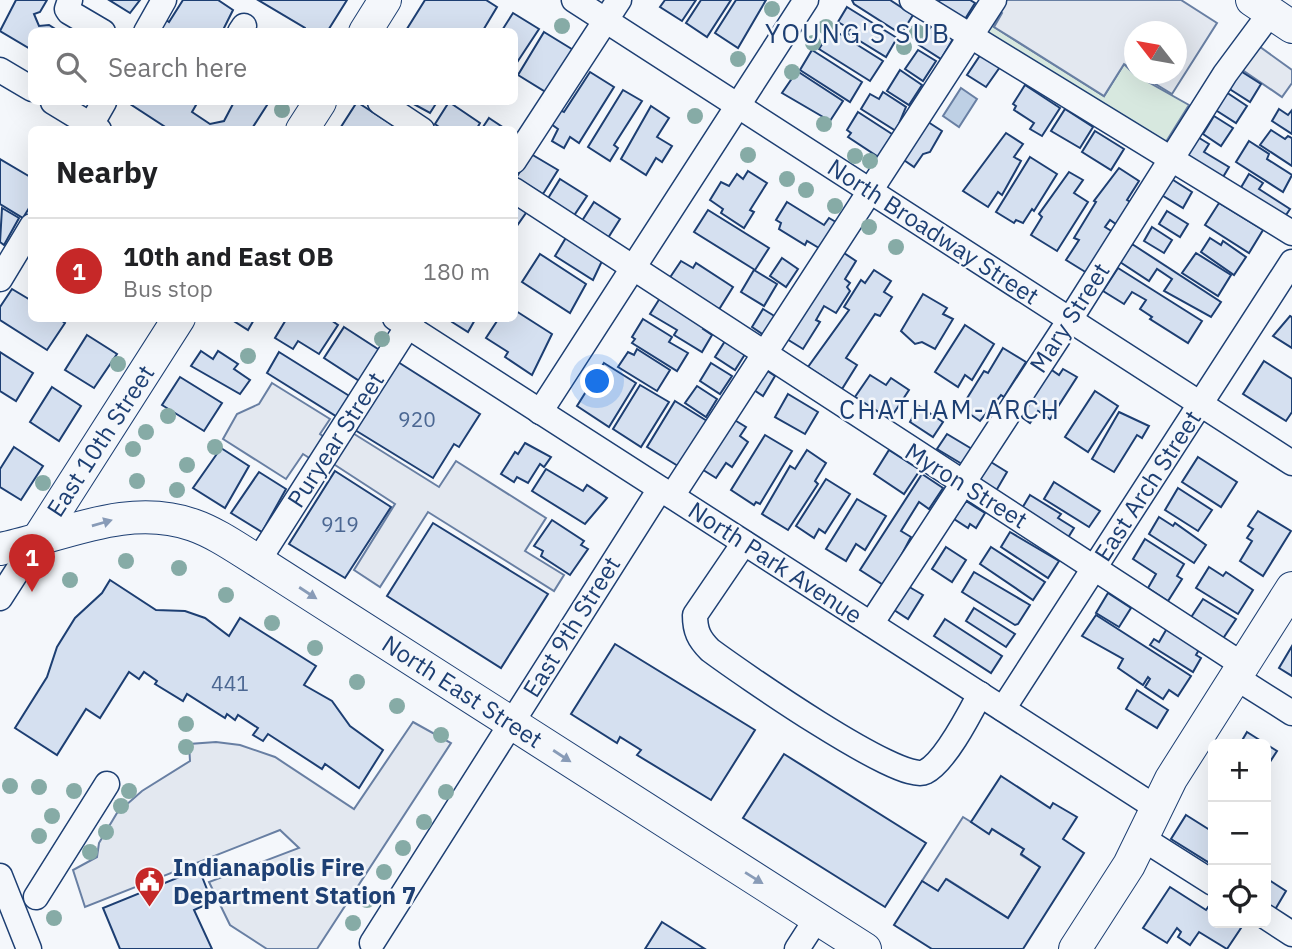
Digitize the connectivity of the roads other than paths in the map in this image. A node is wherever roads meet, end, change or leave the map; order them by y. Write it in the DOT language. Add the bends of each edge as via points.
graph roads {
  1 [pos="70,0"];
  2 [pos="164,0"];
  3 [pos="385,0"];
  4 [pos="574,0"];
  5 [pos="806,0"];
  6 [pos="912,0"];
  7 [pos="994,0"];
  8 [pos="612,10"];
  9 [pos="1272,13"];
  10 [pos="96,28"];
  11 [pos="148,28"];
  12 [pos="368,28"];
  13 [pos="970,36"];
  14 [pos="0,70"];
  15 [pos="28,87"];
  16 [pos="58,105"];
  17 [pos="103,105"];
  18 [pos="318,105"];
  19 [pos="384,105"];
  20 [pos="737,106"];
  21 [pos="90,126"];
  22 [pos="94,126"];
  23 [pos="305,126"];
  24 [pos="416,126"];
  25 [pos="518,155"];
  26 [pos="1171,160"];
  27 [pos="868,190"];
  28 [pos="518,193"];
  29 [pos="28,233"];
  30 [pos="1292,233"];
  31 [pos="1292,262"];
  32 [pos="634,267"];
  33 [pos="0,279"];
  34 [pos="1069,321"];
  35 [pos="176,322"];
  36 [pos="405,322"];
  37 [pos="407,322"];
  38 [pos="763,355"];
  39 [pos="1200,404"];
  40 [pos="540,412"];
  41 [pos="1292,463"];
  42 [pos="962,483"];
  43 [pos="666,493"];
  44 [pos="36,542"];
  45 [pos="744,543"];
  46 [pos="0,550"];
  47 [pos="258,561"];
  48 [pos="1096,568"];
  49 [pos="1292,588"];
  50 [pos="0,598"];
  51 [pos="871,624"];
  52 [pos="1239,671"];
  53 [pos="980,694"];
  54 [pos="1003,709"];
  55 [pos="1292,713"];
  56 [pos="511,723"];
  57 [pos="107,784"];
  58 [pos="1155,807"];
  59 [pos="1142,838"];
  60 [pos="0,876"];
  61 [pos="1208,880"];
  62 [pos="36,897"];
  63 [pos="817,918"];
  64 [pos="1271,920"];
  65 [pos="1292,934"];
  66 [pos="372,943"];
  67 [pos="29,949"];
  68 [pos="797,949"];
  69 [pos="864,949"];
  70 [pos="1074,949"];
  1 -- 10 [label="street" via="69,12"];
  2 -- 11 [label="street"];
  3 -- 12 [label="main road"];
  4 -- 8 [label="street, North Broadway Street"];
  5 -- 20 [label="street"];
  6 -- 13 [label="street"];
  7 -- 13 [label="street, East 9th Street"];
  8 -- 20 [label="street, North Broadway Street"];
  8 -- 25 [label="street"];
  9 -- 26 [label="street, Mary Street" via="1225,74"];
  13 -- 26 [label="street"];
  13 -- 27 [label="street, East 9th Street"];
  14 -- 15 [label="street"];
  16 -- 21 [label="street"];
  17 -- 22 [label="street"];
  18 -- 23 [label="main road"];
  19 -- 24 [label="street"];
  20 -- 27 [label="street, North Broadway Street"];
  20 -- 32 [label="street"];
  26 -- 30 [label="street"];
  26 -- 34 [label="street, Mary Street"];
  27 -- 34 [label="street, North Broadway Street"];
  27 -- 38 [label="street, East 9th Street"];
  28 -- 32 [label="street, Myron Street"];
  29 -- 33 [label="street"];
  31 -- 39 [label="street, East Arch Street"];
  32 -- 38 [label="street, Myron Street"];
  32 -- 40 [label="street"];
  34 -- 39 [label="street, North Broadway Street"];
  34 -- 42 [label="street, Mary Street"];
  35 -- 44 [label="main road, East 10th Street"];
  36 -- 47 [label="street, Puryear Street"];
  37 -- 40 [label="street, North Park Avenue"];
  38 -- 42 [label="street, Myron Street"];
  38 -- 43 [label="street, East 9th Street"];
  39 -- 41 [label="street, North Broadway Street"];
  39 -- 48 [label="street, East Arch Street"];
  40 -- 43 [label="street, North Park Avenue"];
  42 -- 48 [label="street, Myron Street"];
  42 -- 51 [label="street, Mary Street"];
  43 -- 45 [label="street, North Park Avenue"];
  43 -- 56 [label="street, East 9th Street"];
  44 -- 46 [label="main road, North East Street"];
  44 -- 47 [label="main road, North East Street, one-way" via="115,519 159,517 201,528"];
  44 -- 50 [label="street, East 10th Street"];
  45 -- 51 [label="street, North Park Avenue"];
  45 -- 53 [label="street" via="695,615 695,629 710,650 797,709 888,765 915,774 925,773 942,754"];
  47 -- 56 [label="main road, North East Street, one-way"];
  48 -- 52 [label="street, Myron Street"];
  48 -- 54 [label="street, East Arch Street"];
  49 -- 52 [label="main road"];
  51 -- 53 [label="street, North Park Avenue"];
  52 -- 55 [label="street"];
  52 -- 58 [label="main road"];
  53 -- 54 [label="street, North Park Avenue"];
  54 -- 58 [label="street, North Park Avenue"];
  56 -- 63 [label="main road, North East Street, one-way"];
  56 -- 66 [label="street, East 9th Street"];
  57 -- 62 [label="street"];
  58 -- 59 [label="main road"];
  59 -- 61 [label="street"];
  59 -- 70 [label="main road"];
  60 -- 67 [label="street"];
  63 -- 68 [label="street"];
  63 -- 69 [label="main road, North East Street"];
  64 -- 65 [label="street"];
}
